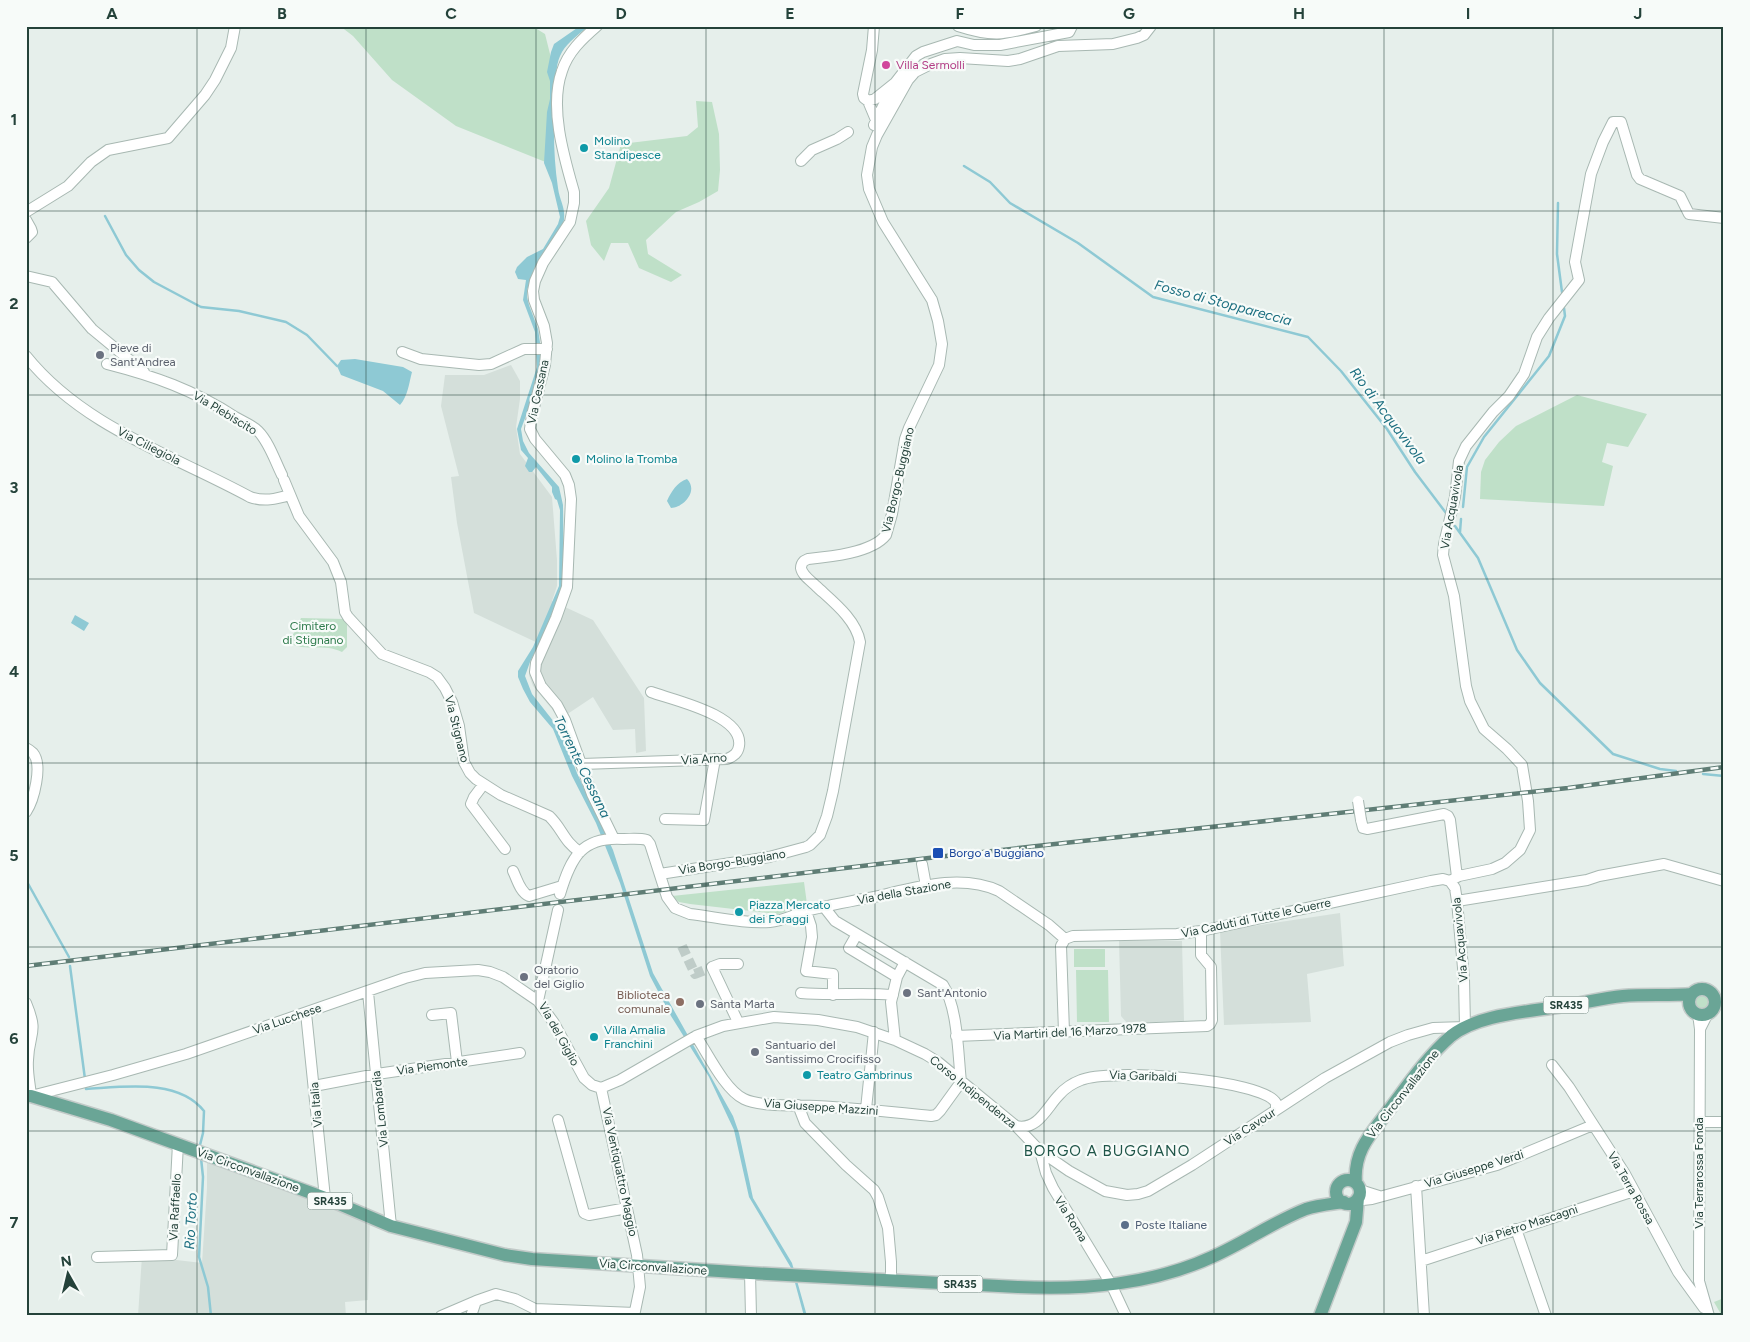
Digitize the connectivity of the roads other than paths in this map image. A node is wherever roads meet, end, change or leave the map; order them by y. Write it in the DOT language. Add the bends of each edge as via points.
graph roads {
  1 [pos="235,26"];
  2 [pos="597,26"];
  3 [pos="874,26"];
  4 [pos="958,26"];
  5 [pos="1036,26"];
  6 [pos="1072,26"];
  7 [pos="1152,26"];
  8 [pos="1003,30"];
  9 [pos="902,82"];
  10 [pos="885,96"];
  11 [pos="868,101"];
  12 [pos="876,120"];
  13 [pos="848,132"];
  14 [pos="877,135"];
  15 [pos="801,161"];
  16 [pos="26,212"];
  17 [pos="1724,218"];
  18 [pos="26,220"];
  19 [pos="26,238"];
  20 [pos="26,276"];
  21 [pos="547,349"];
  22 [pos="402,352"];
  23 [pos="26,356"];
  24 [pos="107,364"];
  25 [pos="147,374"];
  26 [pos="290,495"];
  27 [pos="651,692"];
  28 [pos="26,748"];
  29 [pos="715,759"];
  30 [pos="582,764"];
  31 [pos="483,784"];
  32 [pos="1358,801"];
  33 [pos="26,812"];
  34 [pos="665,819"];
  35 [pos="613,837"];
  36 [pos="505,849"];
  37 [pos="580,852"];
  38 [pos="922,864"];
  39 [pos="513,871"];
  40 [pos="660,874"];
  41 [pos="1453,879"];
  42 [pos="1724,881"];
  43 [pos="926,886"];
  44 [pos="1457,901"];
  45 [pos="816,909"];
  46 [pos="558,910"];
  47 [pos="1201,930"];
  48 [pos="858,934"];
  49 [pos="1065,939"];
  50 [pos="905,962"];
  51 [pos="738,964"];
  52 [pos="898,977"];
  53 [pos="368,992"];
  54 [pos="801,993"];
  55 [pos="833,995"];
  56 [pos="893,995"];
  57 [pos="538,1001"];
  58 [pos="1708,1002"];
  59 [pos="26,1003"];
  60 [pos="306,1013"];
  61 [pos="432,1016"];
  62 [pos="738,1022"];
  63 [pos="1466,1027"];
  64 [pos="874,1032"];
  65 [pos="1064,1032"];
  66 [pos="696,1036"];
  67 [pos="956,1036"];
  68 [pos="895,1040"];
  69 [pos="520,1053"];
  70 [pos="457,1062"];
  71 [pos="1552,1065"];
  72 [pos="377,1074"];
  73 [pos="961,1082"];
  74 [pos="314,1086"];
  75 [pos="600,1088"];
  76 [pos="28,1096"];
  77 [pos="798,1105"];
  78 [pos="866,1109"];
  79 [pos="1276,1110"];
  80 [pos="558,1120"];
  81 [pos="1700,1122"];
  82 [pos="1724,1122"];
  83 [pos="1593,1125"];
  84 [pos="1016,1126"];
  85 [pos="178,1144"];
  86 [pos="1040,1151"];
  87 [pos="1416,1186"];
  88 [pos="1634,1191"];
  89 [pos="1349,1192"];
  90 [pos="324,1198"];
  91 [pos="628,1208"];
  92 [pos="391,1226"];
  93 [pos="1516,1229"];
  94 [pos="97,1257"];
  95 [pos="1421,1261"];
  96 [pos="1699,1264"];
  97 [pos="638,1266"];
  98 [pos="1678,1272"];
  99 [pos="750,1273"];
  100 [pos="891,1276"];
  101 [pos="1111,1284"];
  102 [pos="476,1301"];
  103 [pos="635,1314"];
  104 [pos="1708,1314"];
  105 [pos="441,1316"];
  106 [pos="472,1316"];
  107 [pos="751,1316"];
  108 [pos="1126,1316"];
  109 [pos="1320,1316"];
  110 [pos="1424,1316"];
  111 [pos="1546,1316"];
  1 -- 16 [label="street" via="231,48 215,80 168,138 108,150 68,186"];
  2 -- 21 [label="street, Via Cessana" via="572,51 558,85 559,127 574,203 570,222 543,263 534,287 534,300 545,331"];
  3 -- 11 [label="street" via="863,94"];
  4 -- 8 [label="street" via="984,33"];
  5 -- 8 [label="street"];
  6 -- 9 [label="street" via="1069,32 986,46 956,41 916,56"];
  7 -- 9 [label="street" via="1144,35 1113,44 1058,46 1008,61 945,59 920,69"];
  9 -- 10 [label="street"];
  9 -- 14 [label="street"];
  10 -- 11 [label="street"];
  10 -- 12 [label="street"];
  11 -- 12 [label="street"];
  12 -- 14 [label="street" via="874,132"];
  13 -- 15 [label="street" via="812,150"];
  14 -- 40 [label="street, Via Borgo-Buggiano" via="867,175 869,189 883,222 932,300 941,335 941,356 907,433 886,535 863,548 808,559 801,566 808,579 852,624 860,642 827,816 820,834 810,846 769,857"];
  17 -- 41 [label="street, Via Acquavivola" via="1689,214 1680,196 1640,179 1621,122 1613,122 1591,174 1576,262 1579,280 1537,337 1524,374 1466,446 1459,461 1444,555 1454,596 1466,686 1484,729 1522,766 1530,830 1520,850 1505,863"];
  18 -- 19 [label="street" via="32,232"];
  20 -- 25 [label="street" via="52,282 81,318"];
  21 -- 22 [label="street" via="520,350 484,365 443,362"];
  21 -- 30 [label="street, Via Cessana" via="530,429 568,480 570,536 567,587 534,672 560,710"];
  23 -- 26 [label="street, Via Ciliegiola" via="74,403 104,424 250,497 272,500"];
  24 -- 25 [label="street"];
  25 -- 26 [label="street, Via Plebiscito" via="199,396 257,431"];
  26 -- 31 [label="street, Via Stignano" via="299,516 333,562 348,617 382,654 429,672 445,688 459,726 464,762 470,773"];
  27 -- 29 [label="street, Via Arno" via="715,714 732,726 738,735 739,749 727,759"];
  28 -- 33 [label="street" via="34,753 38,770 31,805"];
  29 -- 30 [label="street, Via Arno"];
  29 -- 34 [label="street" via="704,820"];
  30 -- 35 [label="street, Via Cessana" via="592,794"];
  31 -- 36 [label="street" via="471,804"];
  31 -- 37 [label="street, Via Stignano" via="549,816 565,839"];
  32 -- 41 [label="street, bridge" via="1363,828 1367,829 1444,814 1448,816"];
  35 -- 37 [label="street" via="590,842"];
  35 -- 40 [label="street, Via della Stazione" via="647,840"];
  37 -- 39 [label="street" via="566,873 561,890 529,896 522,890"];
  38 -- 43 [label="street"];
  40 -- 45 [label="street, Via della Stazione" via="667,898 682,912 769,922"];
  41 -- 44 [label="street, Via Acquavivola"];
  41 -- 47 [label="street, Via Caduti di Tutte le Guerre"];
  42 -- 44 [label="street" via="1664,864"];
  43 -- 45 [label="street, Via della Stazione"];
  43 -- 49 [label="street, Via della Stazione" via="960,883 990,887"];
  44 -- 63 [label="street, Via Acquavivola"];
  45 -- 48 [label="street"];
  45 -- 55 [label="street" via="806,971 833,974"];
  46 -- 57 [label="street, Via del Giglio"];
  47 -- 49 [label="street, Via Caduti di Tutte le Guerre"];
  47 -- 65 [label="street, Via Martiri del 16 Marzo 1978" via="1201,955 1211,967 1210,1024"];
  48 -- 50 [label="street"];
  48 -- 52 [label="street" via="849,948"];
  49 -- 65 [label="street" via="1061,946"];
  50 -- 52 [label="street"];
  50 -- 67 [label="street" via="944,985"];
  51 -- 62 [label="street" via="712,967"];
  52 -- 56 [label="street"];
  53 -- 57 [label="street, Via Lucchese" via="425,973 478,970 503,976"];
  53 -- 60 [label="street, Via Lucchese"];
  53 -- 72 [label="street, Via Lombardia"];
  54 -- 55 [label="street"];
  55 -- 56 [label="street"];
  56 -- 68 [label="street"];
  57 -- 75 [label="street, Via del Giglio" via="584,1078"];
  58 -- 63 [label="main road, SR435" via="1668,996 1622,996 1504,1016"];
  58 -- 81 [label="street, Via Terrarossa Fonda" via="1700,1029"];
  59 -- 76 [label="street" via="34,1027 28,1060"];
  60 -- 74 [label="street, Via Italia"];
  60 -- 76 [label="street, Via Lucchese" via="162,1061"];
  61 -- 70 [label="street" via="451,1013"];
  62 -- 64 [label="street, Corso Indipendenza" via="774,1017 802,1019"];
  62 -- 66 [label="street, Corso Indipendenza"];
  63 -- 79 [label="street, Via Cavour" via="1434,1028 1390,1042"];
  63 -- 89 [label="main road, Via Circonvallazione / SR435" via="1426,1062 1355,1152 1351,1158"];
  64 -- 68 [label="street, Corso Indipendenza"];
  64 -- 78 [label="street"];
  65 -- 67 [label="street, Via Martiri del 16 Marzo 1978"];
  66 -- 75 [label="street, Corso Indipendenza"];
  66 -- 77 [label="street, Via Giuseppe Mazzini" via="730,1088 743,1099 773,1105"];
  67 -- 73 [label="street"];
  68 -- 73 [label="street, Corso Indipendenza" via="938,1062"];
  69 -- 70 [label="street, Via Piemonte"];
  70 -- 72 [label="street, Via Piemonte"];
  71 -- 83 [label="street, Via Terra Rossa"];
  72 -- 74 [label="street, Via Piemonte"];
  72 -- 92 [label="street, Via Lombardia"];
  73 -- 78 [label="street, Via Giuseppe Mazzini" via="933,1116"];
  73 -- 84 [label="street, Corso Indipendenza"];
  74 -- 90 [label="street, Via Italia"];
  75 -- 91 [label="street, Via Ventiquattro Maggio"];
  76 -- 85 [label="main road, Via Circonvallazione / SR435"];
  77 -- 78 [label="street, Via Giuseppe Mazzini"];
  77 -- 100 [label="street" via="805,1123 878,1197 888,1230"];
  79 -- 84 [label="street, Via Garibaldi" via="1276,1104 1270,1097 1233,1086 1168,1076 1100,1075 1081,1080 1064,1090 1040,1119 1025,1127"];
  79 -- 86 [label="street, Via Cavour" via="1148,1191 1138,1194 1105,1191 1080,1179"];
  80 -- 91 [label="street" via="584,1213 589,1215"];
  81 -- 82 [label="street"];
  81 -- 96 [label="street, Via Terrarossa Fonda"];
  83 -- 87 [label="street, Via Giuseppe Verdi" via="1505,1162"];
  83 -- 88 [label="street, Via Terra Rossa"];
  84 -- 86 [label="street, Corso Indipendenza"];
  85 -- 90 [label="main road, Via Circonvallazione / SR435"];
  85 -- 94 [label="street, Via Raffaello" via="172,1254"];
  86 -- 101 [label="street, Via Roma" via="1053,1188"];
  87 -- 89 [label="street, Via Giuseppe Verdi" via="1368,1200"];
  87 -- 95 [label="street"];
  88 -- 93 [label="street, Via Pietro Mascagni"];
  88 -- 98 [label="street, Via Terra Rossa"];
  89 -- 101 [label="main road, Via Circonvallazione / SR435" via="1287,1217 1191,1266"];
  89 -- 109 [label="main road" via="1358,1217"];
  90 -- 92 [label="main road, Via Circonvallazione / SR435"];
  91 -- 97 [label="street, Via Ventiquattro Maggio"];
  92 -- 97 [label="main road, Via Circonvallazione / SR435" via="505,1255"];
  93 -- 95 [label="street, Via Pietro Mascagni"];
  93 -- 111 [label="street"];
  95 -- 110 [label="street"];
  96 -- 98 [label="street" via="1693,1272"];
  96 -- 104 [label="street, Via Terrarossa Fonda" via="1699,1281"];
  97 -- 99 [label="main road, Via Circonvallazione / SR435"];
  97 -- 103 [label="street, Via Ventiquattro Maggio" via="640,1287"];
  98 -- 104 [label="street, Via Terra Rossa"];
  99 -- 101 [label="main road, Via Circonvallazione / SR435" via="1053,1289"];
  99 -- 107 [label="street"];
  101 -- 108 [label="street, Via Roma"];
  102 -- 103 [label="street" via="496,1294 535,1309"];
  102 -- 105 [label="street"];
  102 -- 106 [label="street"];
}
